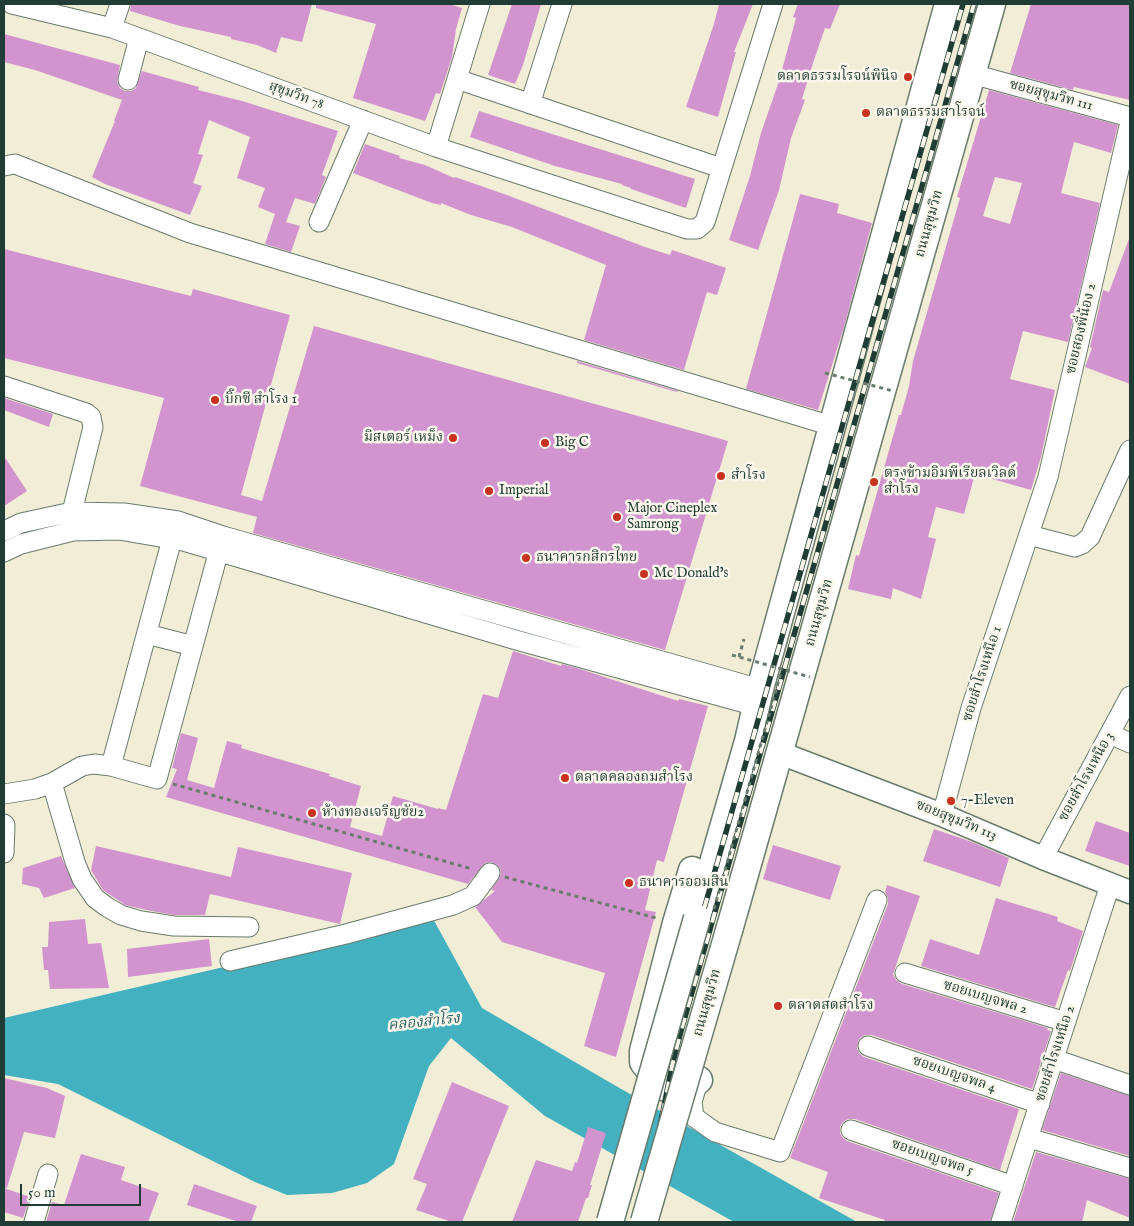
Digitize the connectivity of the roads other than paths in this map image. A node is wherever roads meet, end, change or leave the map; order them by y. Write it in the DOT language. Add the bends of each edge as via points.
graph roads {
  1 [pos="12,4"];
  2 [pos="120,4"];
  3 [pos="480,4"];
  4 [pos="562,4"];
  5 [pos="773,4"];
  6 [pos="948,4"];
  7 [pos="992,4"];
  8 [pos="112,28"];
  9 [pos="139,38"];
  10 [pos="972,74"];
  11 [pos="457,79"];
  12 [pos="128,80"];
  13 [pos="530,104"];
  14 [pos="1130,117"];
  15 [pos="363,120"];
  16 [pos="1130,122"];
  17 [pos="436,147"];
  18 [pos="4,166"];
  19 [pos="721,168"];
  20 [pos="319,222"];
  21 [pos="4,386"];
  22 [pos="832,426"];
  23 [pos="1130,450"];
  24 [pos="73,522"];
  25 [pos="4,531"];
  26 [pos="1029,535"];
  27 [pos="172,539"];
  28 [pos="221,543"];
  29 [pos="4,552"];
  30 [pos="146,634"];
  31 [pos="192,646"];
  32 [pos="754,696"];
  33 [pos="1130,696"];
  34 [pos="1110,734"];
  35 [pos="1130,742"];
  36 [pos="780,753"];
  37 [pos="111,766"];
  38 [pos="52,783"];
  39 [pos="4,794"];
  40 [pos="942,815"];
  41 [pos="4,824"];
  42 [pos="4,853"];
  43 [pos="1043,858"];
  44 [pos="490,874"];
  45 [pos="1120,888"];
  46 [pos="877,900"];
  47 [pos="686,921"];
  48 [pos="249,927"];
  49 [pos="230,961"];
  50 [pos="905,973"];
  51 [pos="1066,1022"];
  52 [pos="868,1046"];
  53 [pos="1054,1059"];
  54 [pos="698,1081"];
  55 [pos="1130,1084"];
  56 [pos="1040,1104"];
  57 [pos="851,1130"];
  58 [pos="1029,1138"];
  59 [pos="1130,1168"];
  60 [pos="48,1174"];
  61 [pos="1013,1186"];
  62 [pos="34,1222"];
  63 [pos="610,1222"];
  64 [pos="644,1222"];
  65 [pos="1001,1222"];
  1 -- 8 [label="street, สุขุมวิท 78"];
  2 -- 8 [label="street"];
  3 -- 11 [label="street"];
  4 -- 13 [label="street"];
  5 -- 19 [label="street"];
  6 -- 22 [label="highway"];
  7 -- 10 [label="highway, ถนนสุขุมวิท"];
  8 -- 9 [label="street, สุขุมวิท 78"];
  9 -- 12 [label="street"];
  9 -- 15 [label="street, สุขุมวิท 78"];
  10 -- 14 [label="street, ซอยสุขุมวิท 111"];
  10 -- 36 [label="highway, ถนนสุขุมวิท"];
  11 -- 13 [label="street"];
  11 -- 17 [label="street"];
  13 -- 19 [label="street"];
  15 -- 17 [label="street, สุขุมวิท 78"];
  15 -- 20 [label="street"];
  16 -- 26 [label="street, ซอยสองพี่น้อง 2" via="1048,477"];
  17 -- 19 [label="street, สุขุมวิท 78" via="697,229 704,222"];
  18 -- 22 [label="street" via="15,164 190,234"];
  21 -- 24 [label="street" via="91,417 93,427"];
  22 -- 32 [label="highway"];
  23 -- 26 [label="street" via="1090,537 1082,544 1075,547"];
  24 -- 25 [label="street" via="21,524"];
  24 -- 27 [label="street"];
  24 -- 28 [label="street" via="124,513 178,521"];
  24 -- 29 [label="street"];
  26 -- 40 [label="street, ซอยสำโรงเหนือ 1" via="971,708"];
  27 -- 28 [label="street"];
  27 -- 30 [label="street"];
  28 -- 31 [label="street"];
  28 -- 32 [label="street"];
  30 -- 31 [label="street"];
  30 -- 37 [label="street"];
  31 -- 37 [label="street" via="157,779"];
  32 -- 47 [label="highway" via="748,741"];
  33 -- 34 [label="street, ซอยสำโรงเหนือ 3"];
  34 -- 35 [label="street"];
  34 -- 43 [label="street, ซอยสำโรงเหนือ 3"];
  36 -- 40 [label="main road, ซอยสุขุมวิท 113"];
  36 -- 54 [label="highway" via="780,786"];
  36 -- 64 [label="highway, ถนนสุขุมวิท, bridge"];
  37 -- 38 [label="street" via="82,766"];
  38 -- 39 [label="street"];
  38 -- 48 [label="street" via="82,878 95,898 107,907 141,921 174,926"];
  40 -- 43 [label="main road, ซอยสุขุมวิท 113"];
  41 -- 42 [label="street"];
  43 -- 45 [label="main road, ซอยสุขุมวิท 113"];
  44 -- 49 [label="street" via="473,896 453,905"];
  45 -- 51 [label="street, ซอยสำโรงเหนือ 2"];
  46 -- 54 [label="street" via="780,1152 715,1132 694,1117 692,1102"];
  47 -- 54 [label="highway" via="643,1051 643,1062 666,1088 686,1091"];
  47 -- 63 [label="highway, bridge"];
  50 -- 51 [label="street, ซอยเบญจพล 2"];
  51 -- 53 [label="street, ซอยสำโรงเหนือ 2"];
  52 -- 56 [label="street, ซอยเบญจพล 4"];
  53 -- 55 [label="street"];
  53 -- 56 [label="street, ซอยสำโรงเหนือ 2"];
  56 -- 58 [label="street, ซอยสำโรงเหนือ 2"];
  57 -- 61 [label="street, ซอยเบญจพล 5"];
  58 -- 59 [label="street"];
  58 -- 61 [label="street, ซอยสำโรงเหนือ 2"];
  60 -- 62 [label="street"];
  61 -- 65 [label="street, ซอยสำโรงเหนือ 2"];
}
